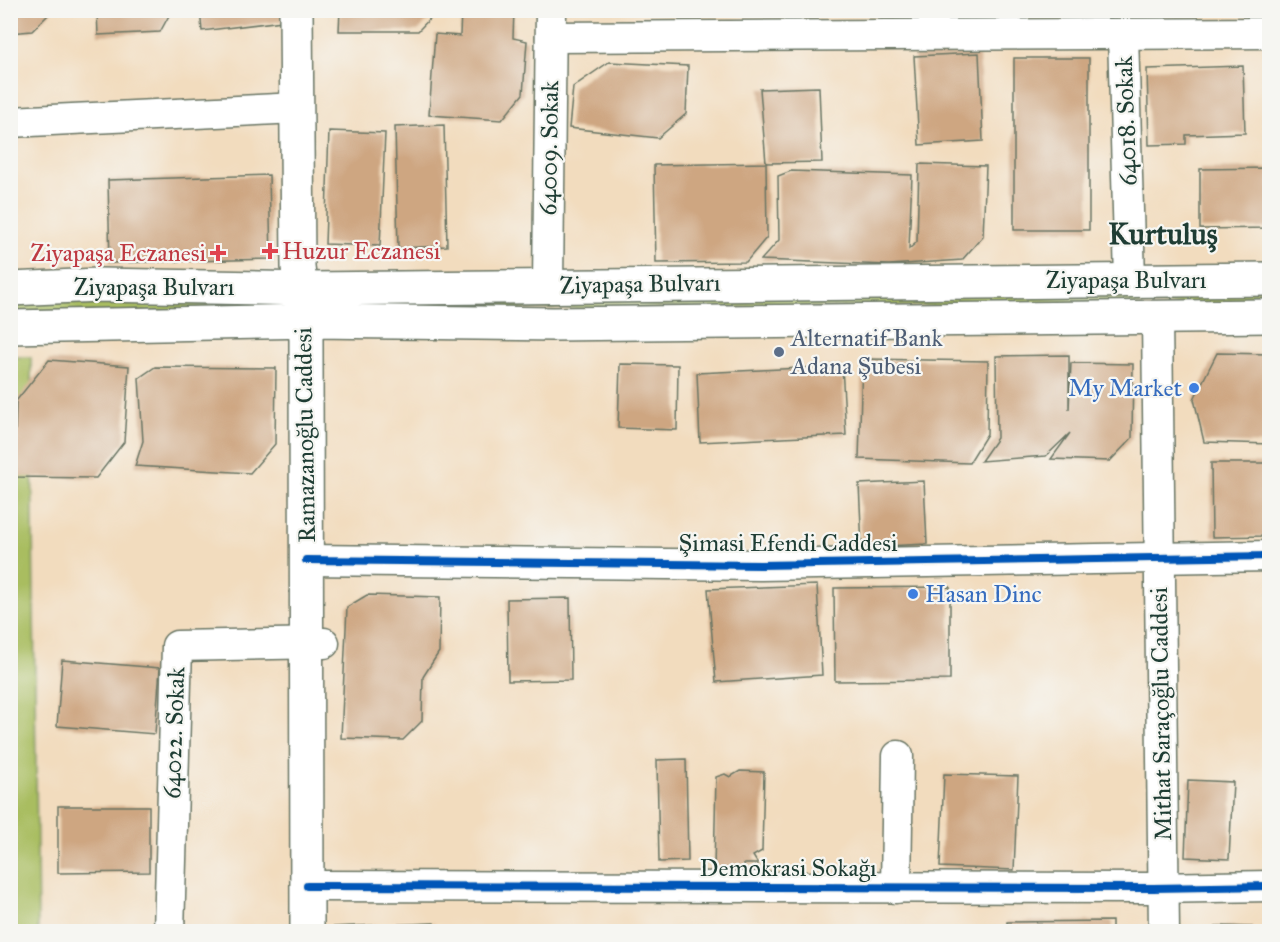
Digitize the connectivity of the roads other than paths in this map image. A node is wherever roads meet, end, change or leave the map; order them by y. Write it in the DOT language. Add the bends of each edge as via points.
graph roads {
  1 [pos="296,10"];
  2 [pos="316,10"];
  3 [pos="871,23"];
  4 [pos="551,24"];
  5 [pos="1269,33"];
  6 [pos="1123,34"];
  7 [pos="297,108"];
  8 [pos="10,122"];
  9 [pos="1269,279"];
  10 [pos="1130,280"];
  11 [pos="548,285"];
  12 [pos="10,289"];
  13 [pos="310,289"];
  14 [pos="1269,316"];
  15 [pos="1157,317"];
  16 [pos="313,321"];
  17 [pos="10,327"];
  18 [pos="1159,556"];
  19 [pos="1269,556"];
  20 [pos="315,560"];
  21 [pos="315,643"];
  22 [pos="898,756"];
  23 [pos="315,886"];
  24 [pos="1269,886"];
  25 [pos="896,888"];
  26 [pos="1164,888"];
  27 [pos="169,932"];
  28 [pos="307,932"];
  29 [pos="322,932"];
  30 [pos="1164,932"];
  1 -- 7 [label="main road, Ramazanoğlu Caddesi"];
  2 -- 13 [label="main road, Ramazanoğlu Caddesi"];
  3 -- 4 [label="street"];
  3 -- 6 [label="street"];
  4 -- 11 [label="street, 64009. Sokak"];
  5 -- 6 [label="street"];
  6 -- 10 [label="street, 64018. Sokak"];
  7 -- 8 [label="street"];
  7 -- 13 [label="main road, Ramazanoğlu Caddesi"];
  9 -- 10 [label="main road, Ziyapaşa Bulvarı"];
  10 -- 11 [label="main road, Ziyapaşa Bulvarı"];
  11 -- 13 [label="main road, Ziyapaşa Bulvarı"];
  12 -- 13 [label="main road, Ziyapaşa Bulvarı" via="99,285"];
  13 -- 16 [label="main road, Ramazanoğlu Caddesi"];
  14 -- 15 [label="main road, Ziyapaşa Bulvarı"];
  15 -- 16 [label="main road, Ziyapaşa Bulvarı" via="553,324"];
  15 -- 18 [label="street, Mithat Saraçoğlu Caddesi"];
  16 -- 17 [label="main road, Ziyapaşa Bulvarı"];
  16 -- 20 [label="main road, Ramazanoğlu Caddesi"];
  18 -- 19 [label="street, Şimasi Efendi Caddesi"];
  18 -- 20 [label="street, Şimasi Efendi Caddesi" via="761,565"];
  18 -- 26 [label="street, Mithat Saraçoğlu Caddesi"];
  20 -- 21 [label="main road, Ramazanoğlu Caddesi"];
  21 -- 23 [label="main road, Ramazanoğlu Caddesi"];
  21 -- 27 [label="street, 64022. Sokak" via="177,646"];
  22 -- 25 [label="street"];
  23 -- 25 [label="street, Demokrasi Sokağı"];
  23 -- 28 [label="main road, Ramazanoğlu Caddesi"];
  23 -- 29 [label="main road, Ramazanoğlu Caddesi"];
  24 -- 26 [label="street, Demokrasi Sokağı"];
  25 -- 26 [label="street, Demokrasi Sokağı"];
  26 -- 30 [label="street, Mithat Saraçoğlu Caddesi"];
}
